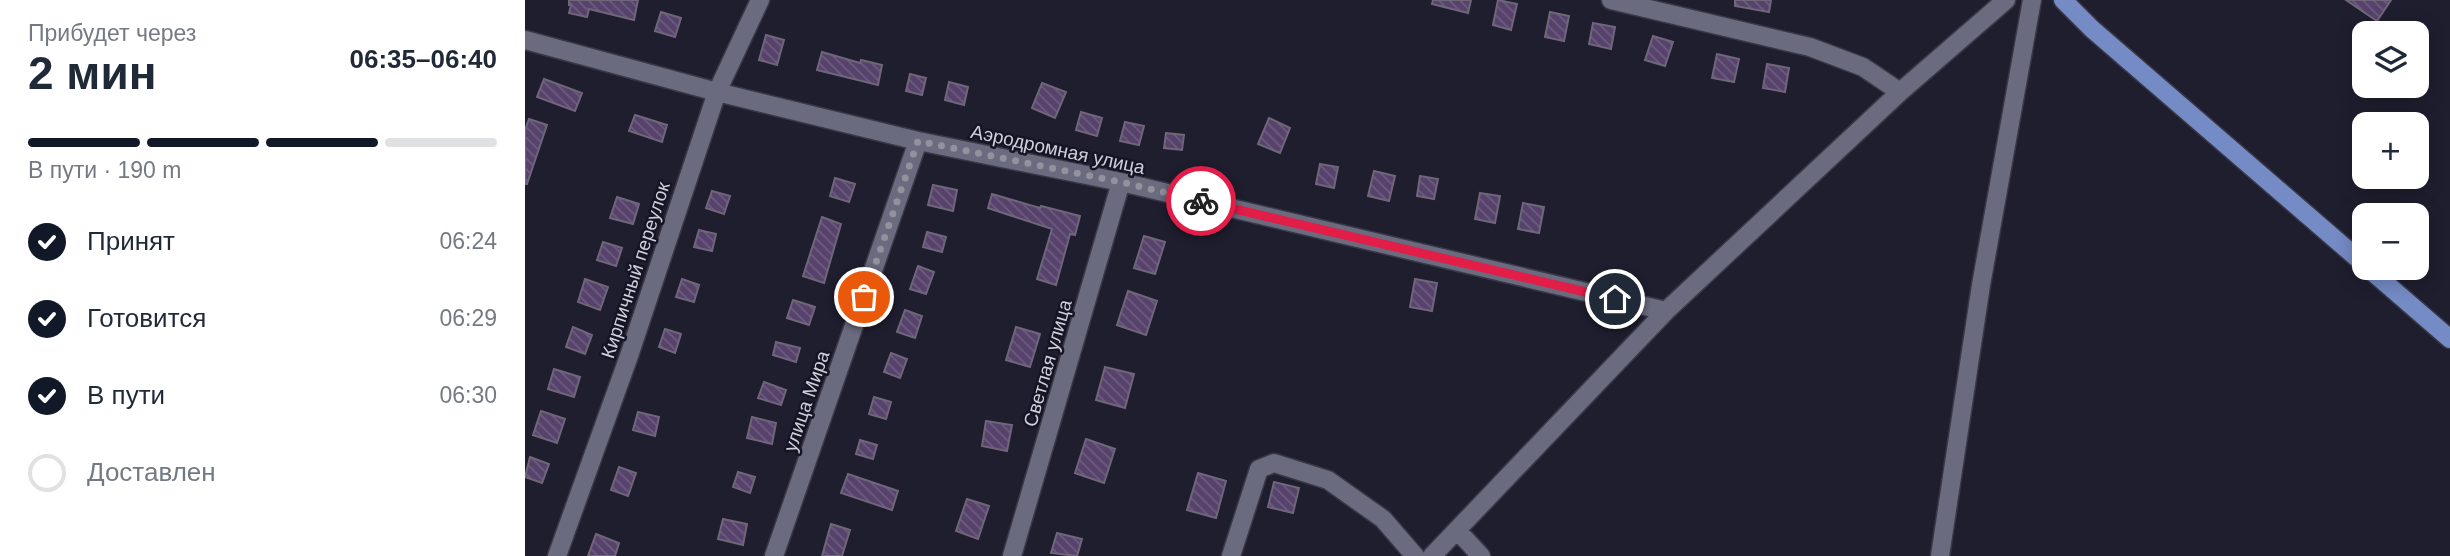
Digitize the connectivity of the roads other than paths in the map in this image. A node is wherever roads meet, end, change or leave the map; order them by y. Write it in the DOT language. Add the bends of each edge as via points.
graph roads {
  1 [pos="760,0"];
  2 [pos="1611,0"];
  3 [pos="2006,0"];
  4 [pos="2032,0"];
  5 [pos="2063,0"];
  6 [pos="525,40"];
  7 [pos="717,92"];
  8 [pos="1900,92"];
  9 [pos="918,141"];
  10 [pos="1121,182"];
  11 [pos="2352,254"];
  12 [pos="2382,280"];
  13 [pos="1667,312"];
  14 [pos="2450,339"];
  15 [pos="1457,530"];
  16 [pos="557,556"];
  17 [pos="774,556"];
  18 [pos="1013,556"];
  19 [pos="1231,556"];
  20 [pos="1415,556"];
  21 [pos="1432,556"];
  22 [pos="1481,556"];
  23 [pos="1940,556"];
  1 -- 7 [label="street, Кирпичный переулок"];
  2 -- 8 [label="street" via="1811,47 1863,67"];
  3 -- 8 [label="street"];
  4 -- 23 [label="street" via="1981,285"];
  5 -- 11 [label="main road"];
  6 -- 7 [label="street, Аэродромная улица"];
  7 -- 9 [label="street, Аэродромная улица"];
  7 -- 16 [label="street, Кирпичный переулок"];
  8 -- 13 [label="street"];
  9 -- 10 [label="street, Аэродромная улица"];
  9 -- 17 [label="street, улица Мира"];
  10 -- 13 [label="street, Аэродромная улица"];
  10 -- 18 [label="street, Светлая улица"];
  12 -- 14 [label="main road"];
  13 -- 15 [label="street"];
  15 -- 21 [label="street"];
  15 -- 22 [label="street"];
  19 -- 20 [label="street" via="1259,469 1274,463 1328,480 1383,519"];
}
